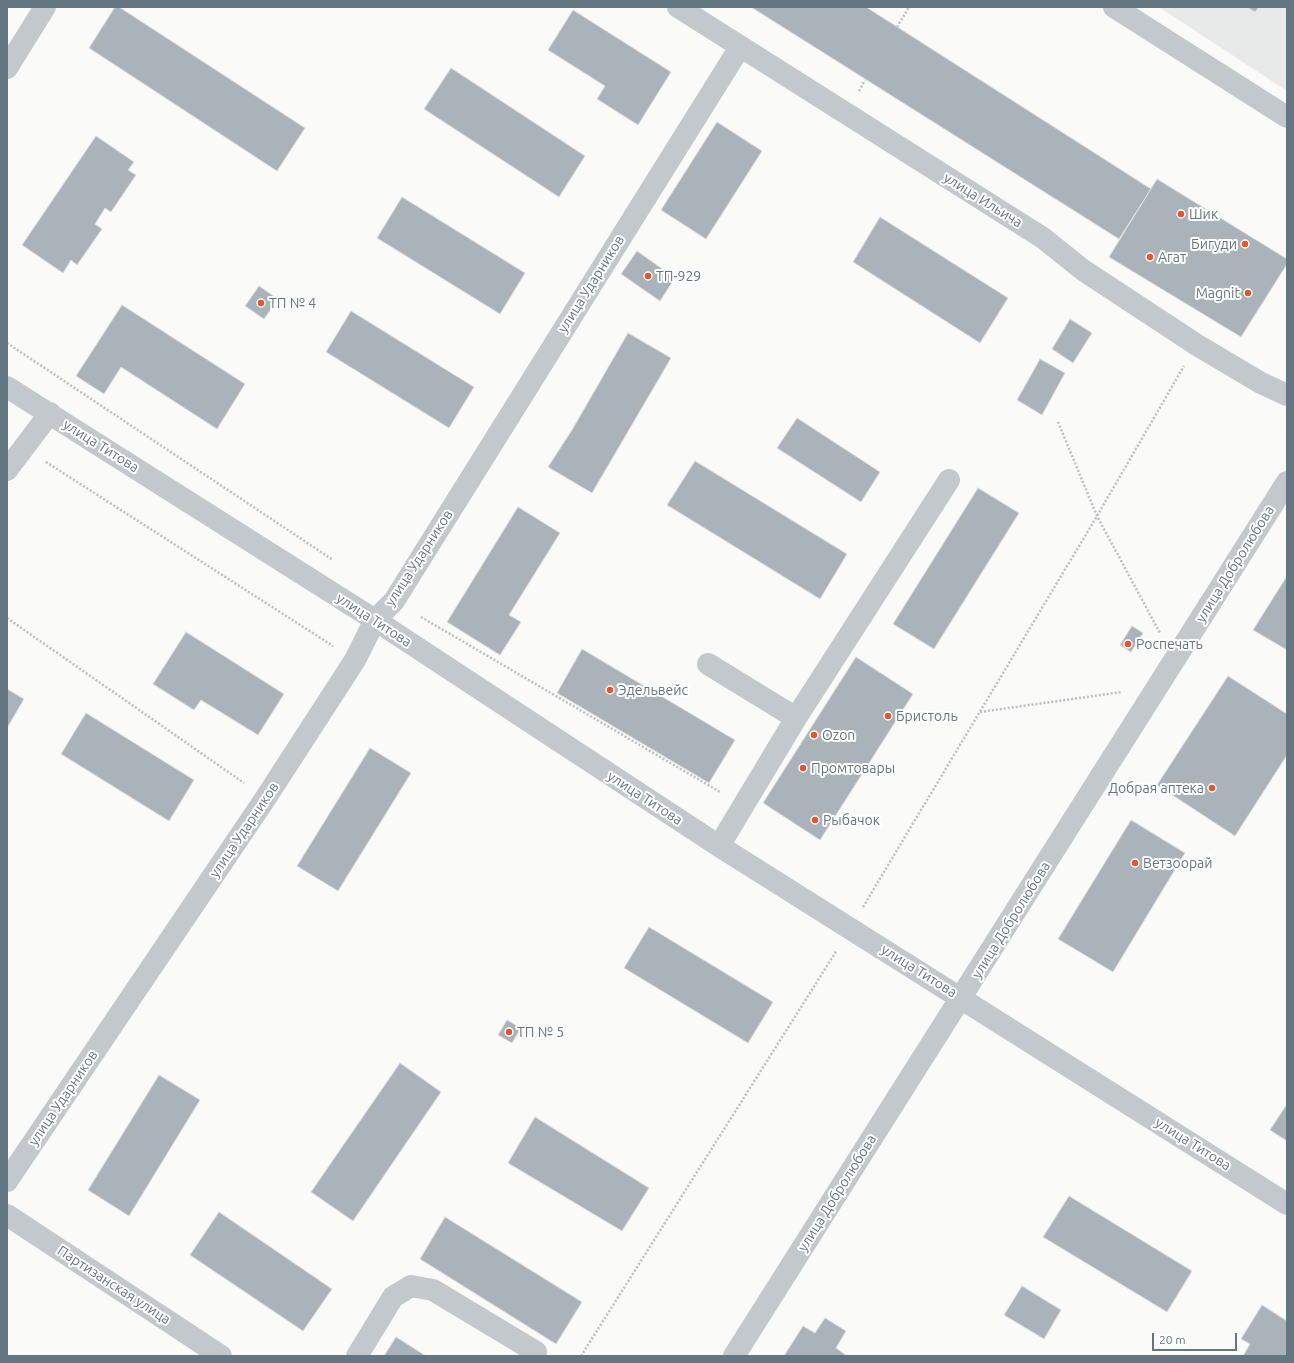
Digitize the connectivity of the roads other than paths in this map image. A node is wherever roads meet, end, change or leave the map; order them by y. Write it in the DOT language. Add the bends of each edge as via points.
graph roads {
  1 [pos="45,7"];
  2 [pos="678,7"];
  3 [pos="1114,7"];
  4 [pos="740,47"];
  5 [pos="7,68"];
  6 [pos="1287,117"];
  7 [pos="7,387"];
  8 [pos="1287,394"];
  9 [pos="50,413"];
  10 [pos="7,470"];
  11 [pos="949,480"];
  12 [pos="1287,482"];
  13 [pos="375,620"];
  14 [pos="708,664"];
  15 [pos="796,718"];
  16 [pos="720,846"];
  17 [pos="962,998"];
  18 [pos="7,1181"];
  19 [pos="1287,1204"];
  20 [pos="7,1215"];
  21 [pos="536,1352"];
  22 [pos="221,1356"];
  23 [pos="357,1356"];
  24 [pos="734,1356"];
  1 -- 5 [label="street"];
  2 -- 4 [label="street, улица Ильича"];
  3 -- 6 [label="street"];
  4 -- 8 [label="street, улица Ильича" via="1043,238 1083,270 1197,345 1261,383"];
  4 -- 13 [label="street, улица Ударников" via="394,601"];
  7 -- 9 [label="street, улица Титова"];
  9 -- 10 [label="street"];
  9 -- 13 [label="street, улица Титова"];
  11 -- 15 [label="street"];
  12 -- 17 [label="street, улица Добролюбова"];
  13 -- 16 [label="street, улица Титова"];
  13 -- 18 [label="street, улица Ударников" via="355,660 265,799"];
  14 -- 15 [label="street"];
  15 -- 16 [label="street"];
  16 -- 17 [label="street, улица Титова"];
  17 -- 19 [label="street, улица Титова"];
  17 -- 24 [label="street, улица Добролюбова"];
  20 -- 22 [label="street, Партизанская улица"];
  21 -- 23 [label="street" via="433,1290 411,1286 393,1297"];
}
